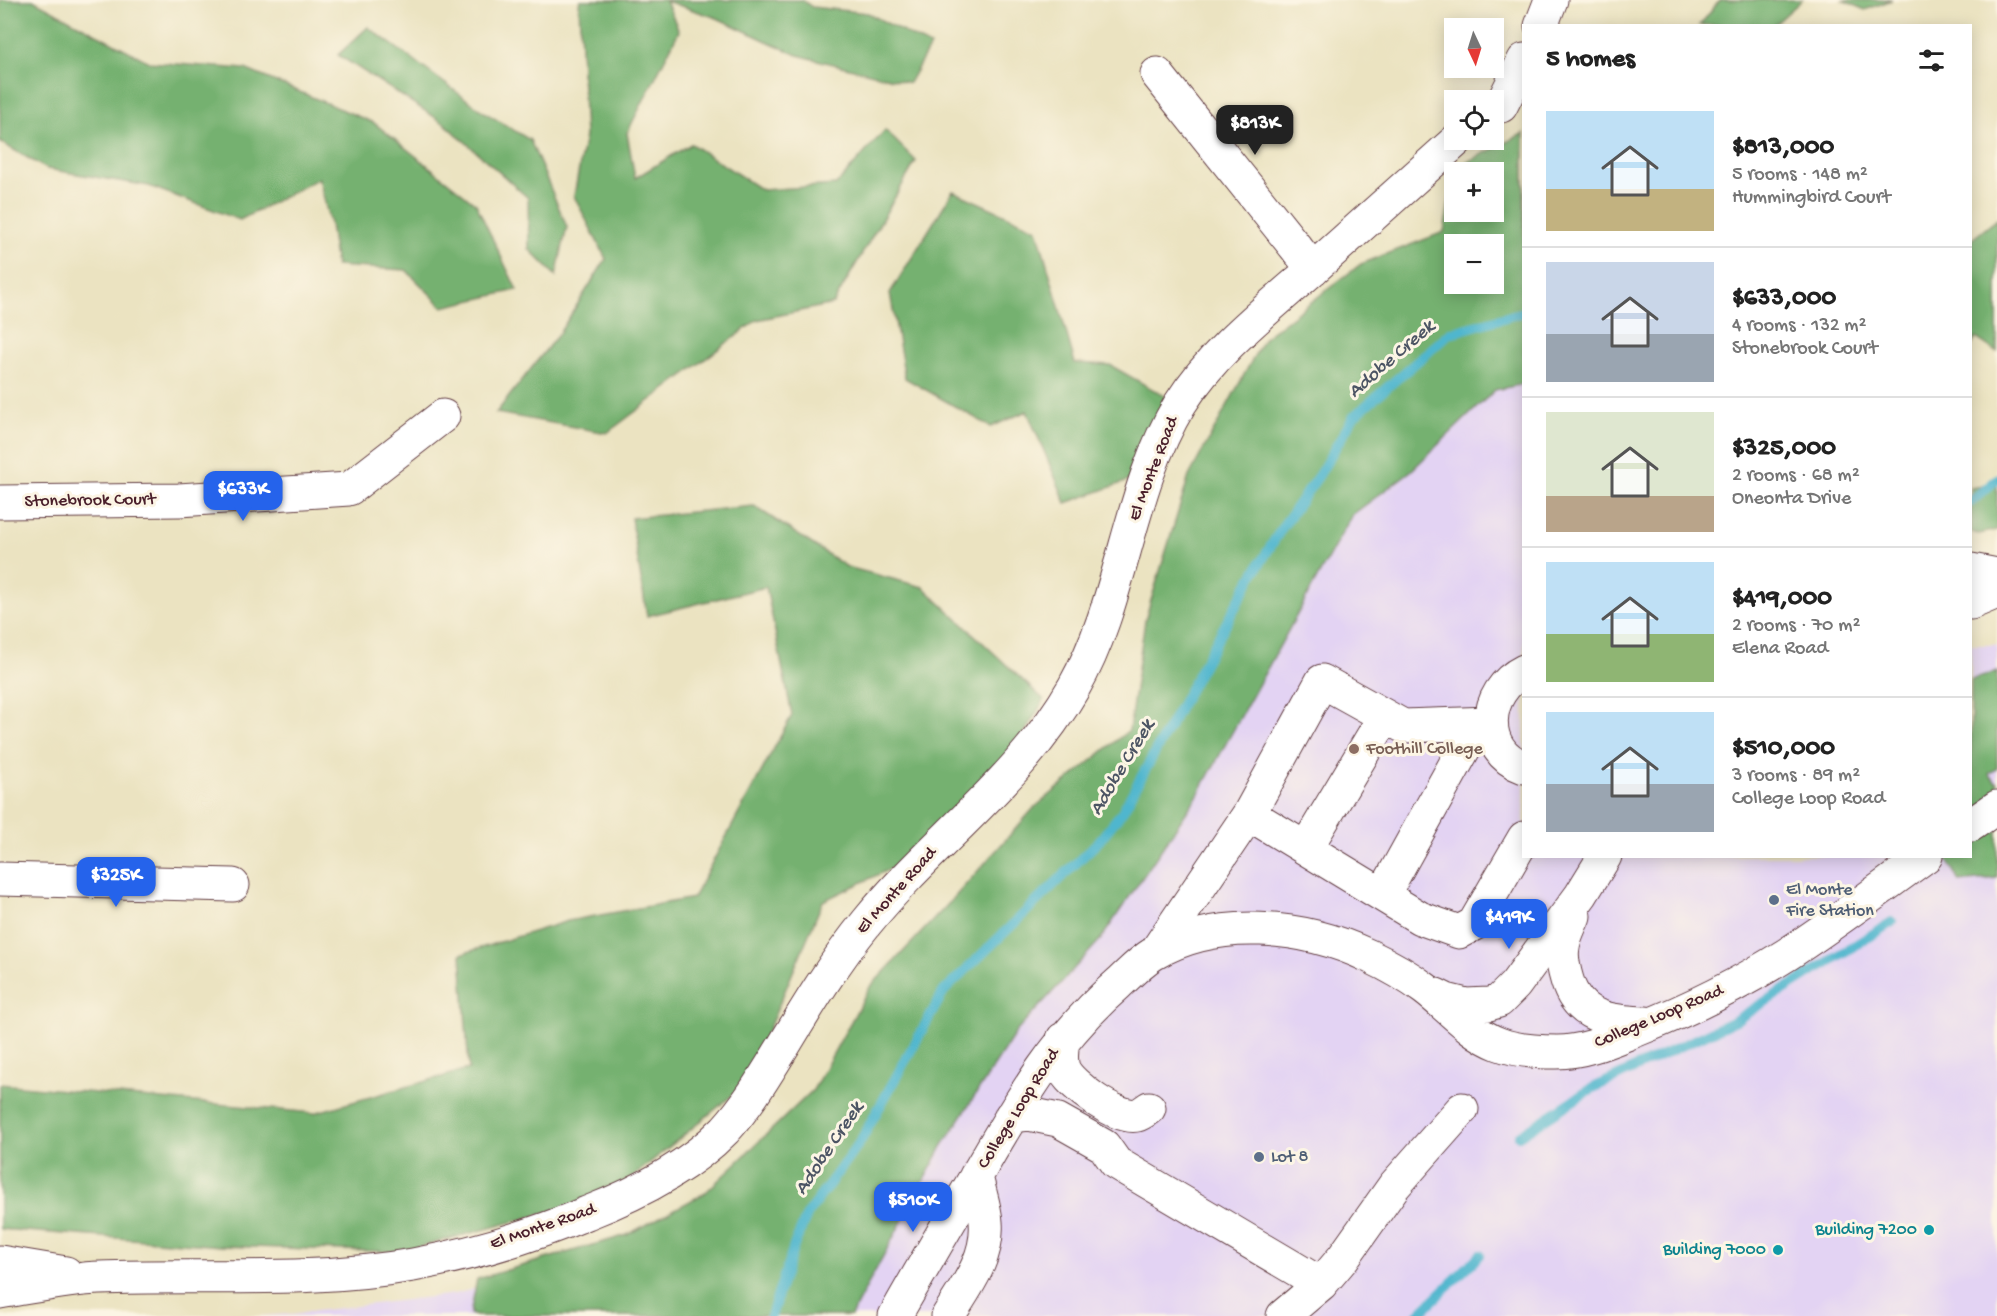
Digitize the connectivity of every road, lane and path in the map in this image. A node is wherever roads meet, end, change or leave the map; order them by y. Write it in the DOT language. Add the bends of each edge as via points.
graph roads {
  1 [pos="1551,0"];
  2 [pos="1542,24"];
  3 [pos="1522,65"];
  4 [pos="1157,74"];
  5 [pos="1506,104"];
  6 [pos="1446,150"];
  7 [pos="1313,269"];
  8 [pos="443,416"];
  9 [pos="0,502"];
  10 [pos="1972,570"];
  11 [pos="1997,575"];
  12 [pos="1997,592"];
  13 [pos="1972,603"];
  14 [pos="1522,672"];
  15 [pos="1385,716"];
  16 [pos="1484,724"];
  17 [pos="1522,766"];
  18 [pos="1997,807"];
  19 [pos="1249,814"];
  20 [pos="1972,824"];
  21 [pos="1522,841"];
  22 [pos="1306,849"];
  23 [pos="1604,858"];
  24 [pos="1923,858"];
  25 [pos="0,879"];
  26 [pos="233,885"];
  27 [pos="1383,895"];
  28 [pos="1581,895"];
  29 [pos="1155,953"];
  30 [pos="1426,990"];
  31 [pos="1653,1023"];
  32 [pos="1063,1039"];
  33 [pos="1149,1108"];
  34 [pos="1462,1108"];
  35 [pos="1011,1116"];
  36 [pos="976,1176"];
  37 [pos="0,1262"];
  38 [pos="94,1278"];
  39 [pos="1321,1284"];
  40 [pos="0,1292"];
  41 [pos="895,1316"];
  42 [pos="948,1316"];
  43 [pos="1283,1316"];
  1 -- 2 [label="street"];
  3 -- 5 [label="street"];
  4 -- 7 [label="street"];
  6 -- 7 [label="street, El Monte Road"];
  7 -- 38 [label="street, El Monte Road" via="1209,366 1180,405 1139,499 1096,644 1042,735 866,923 830,971 751,1099 723,1131 689,1160 588,1213 470,1252 411,1265 283,1277"];
  8 -- 9 [label="street, Stonebrook Court" via="349,489 179,500"];
  10 -- 11 [label="street"];
  12 -- 13 [label="street"];
  14 -- 16 [label="street" via="1500,690"];
  15 -- 16 [label="street" via="1403,726"];
  15 -- 19 [label="street" via="1322,681"];
  15 -- 22 [label="street"];
  16 -- 17 [label="street" via="1506,756"];
  16 -- 27 [label="street"];
  18 -- 20 [label="street"];
  19 -- 22 [label="street"];
  19 -- 29 [label="street"];
  21 -- 27 [label="street" via="1474,924 1459,932 1420,918"];
  22 -- 27 [label="street"];
  23 -- 28 [label="street"];
  24 -- 31 [label="street, College Loop Road" via="1787,954"];
  25 -- 26 [label="street"];
  28 -- 30 [label="street" via="1499,1001 1466,1005"];
  28 -- 31 [label="street" via="1563,947 1570,991 1582,1007 1603,1018"];
  29 -- 30 [label="street, College Loop Road" via="1183,940 1214,933 1253,928 1303,934 1348,946 1390,966"];
  29 -- 32 [label="street, College Loop Road"];
  30 -- 31 [label="street, College Loop Road" via="1473,1029 1498,1044 1529,1052 1591,1047"];
  32 -- 33 [label="street" via="1063,1067 1072,1082 1122,1114 1136,1116"];
  32 -- 35 [label="street, College Loop Road"];
  34 -- 39 [label="street" via="1394,1186"];
  35 -- 36 [label="street, College Loop Road"];
  35 -- 39 [label="street" via="1029,1114 1058,1120 1104,1146 1116,1163"];
  36 -- 41 [label="street, College Loop Road"];
  36 -- 42 [label="street" via="986,1222 985,1244 979,1265"];
  37 -- 38 [label="street, El Monte Road"];
  38 -- 40 [label="street, El Monte Road"];
  39 -- 43 [label="street"];
}
